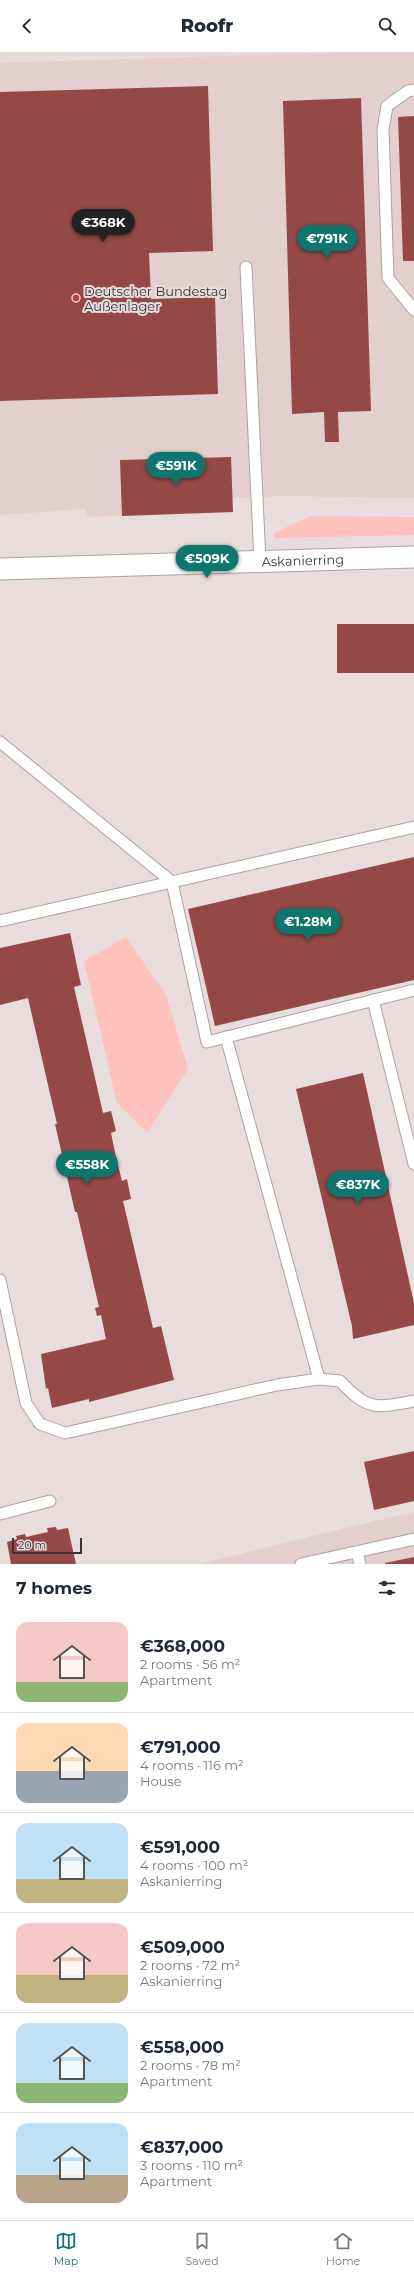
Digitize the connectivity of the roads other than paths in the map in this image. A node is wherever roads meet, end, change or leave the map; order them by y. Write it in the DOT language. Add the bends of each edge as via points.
graph roads {
  1 [pos="414,90"];
  2 [pos="246,267"];
  3 [pos="414,310"];
  4 [pos="414,557"];
  5 [pos="260,561"];
  6 [pos="0,569"];
  7 [pos="0,742"];
  8 [pos="414,827"];
  9 [pos="172,882"];
  10 [pos="0,921"];
  11 [pos="414,990"];
  12 [pos="373,1000"];
  13 [pos="226,1037"];
  14 [pos="414,1164"];
  15 [pos="0,1280"];
  16 [pos="319,1380"];
  17 [pos="414,1401"];
  18 [pos="50,1501"];
  19 [pos="0,1514"];
  20 [pos="414,1539"];
  21 [pos="357,1552"];
  22 [pos="301,1564"];
  23 [pos="360,1564"];
  1 -- 3 [label="lane" via="408,91 387,106 383,130 388,278"];
  2 -- 5 [label="lane"];
  4 -- 5 [label="street, Askanierring"];
  5 -- 6 [label="street, Askanierring"];
  7 -- 9 [label="lane"];
  8 -- 9 [label="lane"];
  9 -- 10 [label="lane"];
  9 -- 13 [label="lane" via="207,1042"];
  11 -- 12 [label="lane"];
  12 -- 13 [label="lane"];
  12 -- 14 [label="lane"];
  13 -- 16 [label="lane"];
  15 -- 16 [label="lane" via="26,1403 40,1424 65,1432 277,1385"];
  16 -- 17 [label="lane" via="340,1381 354,1397 368,1405 385,1406"];
  18 -- 19 [label="lane"];
  20 -- 21 [label="lane"];
  21 -- 22 [label="lane"];
  21 -- 23 [label="lane"];
}
